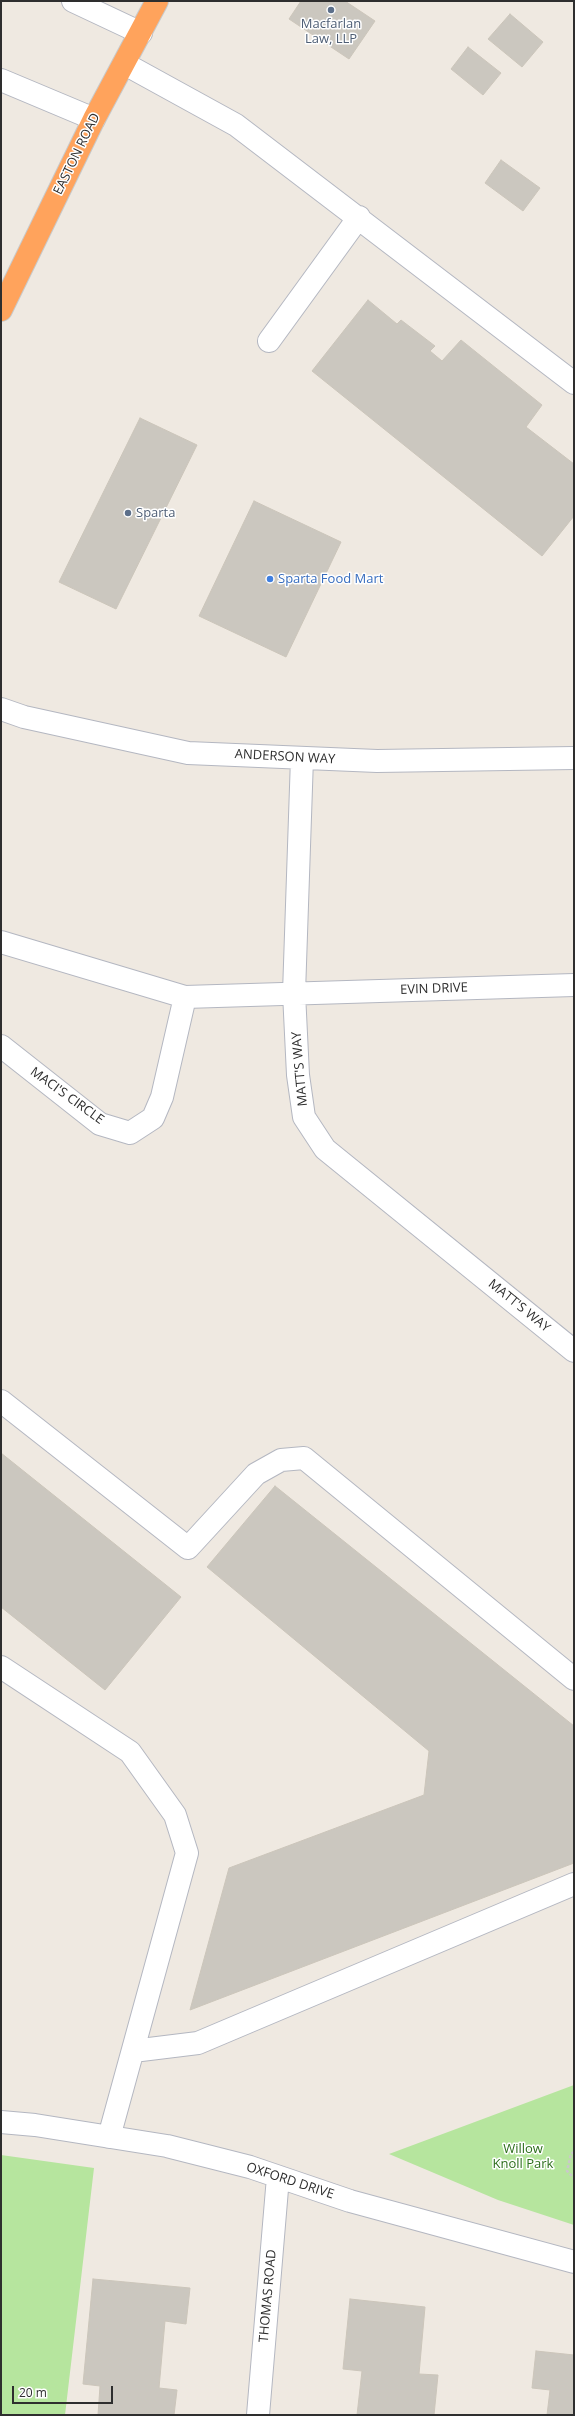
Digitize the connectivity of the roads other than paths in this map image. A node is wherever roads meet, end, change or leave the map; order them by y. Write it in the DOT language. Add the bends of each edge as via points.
graph roads {
  1 [pos="73,1"];
  2 [pos="157,1"];
  3 [pos="141,33"];
  4 [pos="125,64"];
  5 [pos="1,80"];
  6 [pos="94,119"];
  7 [pos="359,217"];
  8 [pos="1,310"];
  9 [pos="269,341"];
  10 [pos="574,383"];
  11 [pos="1,709"];
  12 [pos="302,758"];
  13 [pos="574,758"];
  14 [pos="1,942"];
  15 [pos="574,985"];
  16 [pos="294,993"];
  17 [pos="185,997"];
  18 [pos="1,1046"];
  19 [pos="574,1351"];
  20 [pos="1,1401"];
  21 [pos="1,1667"];
  22 [pos="574,1678"];
  23 [pos="574,1884"];
  24 [pos="133,2051"];
  25 [pos="1,2122"];
  26 [pos="109,2137"];
  27 [pos="278,2177"];
  28 [pos="574,2262"];
  29 [pos="258,2415"];
  1 -- 3 [label="street"];
  2 -- 3 [label="highway, EASTON ROAD"];
  3 -- 4 [label="highway, EASTON ROAD"];
  4 -- 6 [label="highway, EASTON ROAD"];
  4 -- 7 [label="street" via="236,125"];
  5 -- 6 [label="street"];
  6 -- 8 [label="highway, EASTON ROAD"];
  7 -- 9 [label="street"];
  7 -- 10 [label="street"];
  11 -- 12 [label="street, ANDERSON WAY" via="24,717 188,753"];
  12 -- 13 [label="street, ANDERSON WAY" via="377,761"];
  12 -- 16 [label="street, MATT'S WAY"];
  14 -- 17 [label="street"];
  15 -- 16 [label="street, EVIN DRIVE"];
  16 -- 17 [label="street"];
  16 -- 19 [label="street, MATT'S WAY" via="298,1075 304,1117 325,1149"];
  17 -- 18 [label="street, MACI'S CIRCLE" via="162,1097 153,1118 130,1133 100,1124"];
  20 -- 22 [label="street" via="188,1548 256,1474 281,1460 304,1458"];
  21 -- 24 [label="street" via="130,1752 176,1815 187,1853"];
  23 -- 24 [label="street" via="198,2043"];
  24 -- 26 [label="street"];
  25 -- 26 [label="street, OXFORD DRIVE"];
  26 -- 27 [label="street, OXFORD DRIVE" via="167,2146 250,2167"];
  27 -- 28 [label="street, OXFORD DRIVE" via="350,2201"];
  27 -- 29 [label="street, THOMAS ROAD"];
}
